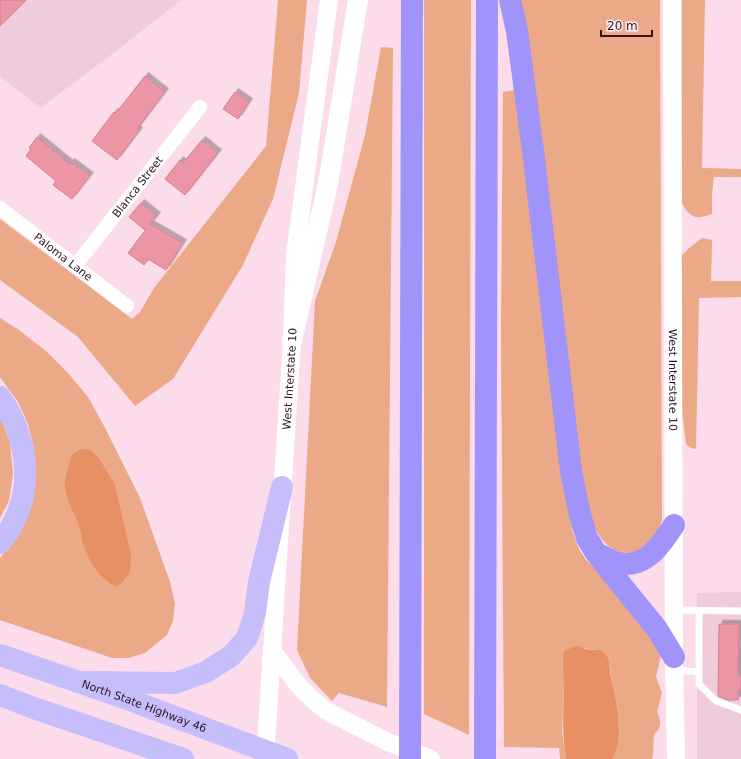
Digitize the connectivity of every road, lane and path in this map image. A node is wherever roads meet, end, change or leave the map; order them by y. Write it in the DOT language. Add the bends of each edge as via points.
graph roads {
  1 [pos="329,0"];
  2 [pos="358,0"];
  3 [pos="412,0"];
  4 [pos="487,0"];
  5 [pos="510,0"];
  6 [pos="672,0"];
  7 [pos="200,107"];
  8 [pos="0,208"];
  9 [pos="75,266"];
  10 [pos="127,306"];
  11 [pos="292,341"];
  12 [pos="0,397"];
  13 [pos="282,487"];
  14 [pos="674,525"];
  15 [pos="0,543"];
  16 [pos="596,553"];
  17 [pos="674,610"];
  18 [pos="699,610"];
  19 [pos="741,611"];
  20 [pos="272,650"];
  21 [pos="0,655"];
  22 [pos="674,664"];
  23 [pos="698,672"];
  24 [pos="79,682"];
  25 [pos="0,696"];
  26 [pos="741,710"];
  27 [pos="485,753"];
  28 [pos="265,755"];
  29 [pos="183,759"];
  30 [pos="287,759"];
  31 [pos="410,759"];
  32 [pos="431,759"];
  33 [pos="676,759"];
  1 -- 11 [label="street, West Interstate 10" via="296,256"];
  2 -- 11 [label="main road" via="328,184"];
  3 -- 31 [label="highway"];
  4 -- 27 [label="highway"];
  5 -- 16 [label="highway" via="517,31 533,151 571,471 587,538"];
  6 -- 14 [label="street, West Interstate 10"];
  7 -- 9 [label="street, Blanca Street"];
  8 -- 9 [label="street, Paloma Lane"];
  9 -- 10 [label="street, Paloma Lane"];
  11 -- 13 [label="street, West Interstate 10"];
  12 -- 15 [label="main road" via="22,442 26,480 23,498 14,522"];
  13 -- 20 [label="street, West Interstate 10"];
  13 -- 24 [label="main road" via="260,582 256,613 247,638 231,656 206,672 175,683"];
  14 -- 16 [label="highway" via="663,541 642,561 629,564 616,562"];
  14 -- 17 [label="street, West Interstate 10"];
  16 -- 22 [label="highway" via="657,629"];
  17 -- 18 [label="lane"];
  17 -- 22 [label="street, West Interstate 10"];
  18 -- 19 [label="lane"];
  18 -- 23 [label="lane"];
  20 -- 28 [label="street, West Interstate 10"];
  20 -- 32 [label="street" via="298,685 325,710 388,742"];
  21 -- 24 [label="main road, North State Highway 46"];
  22 -- 23 [label="lane"];
  22 -- 33 [label="street, West Interstate 10"];
  23 -- 26 [label="lane" via="699,684 716,701"];
  24 -- 28 [label="main road, North State Highway 46" via="217,732"];
  25 -- 29 [label="main road"];
  28 -- 30 [label="main road, North State Highway 46"];
}
